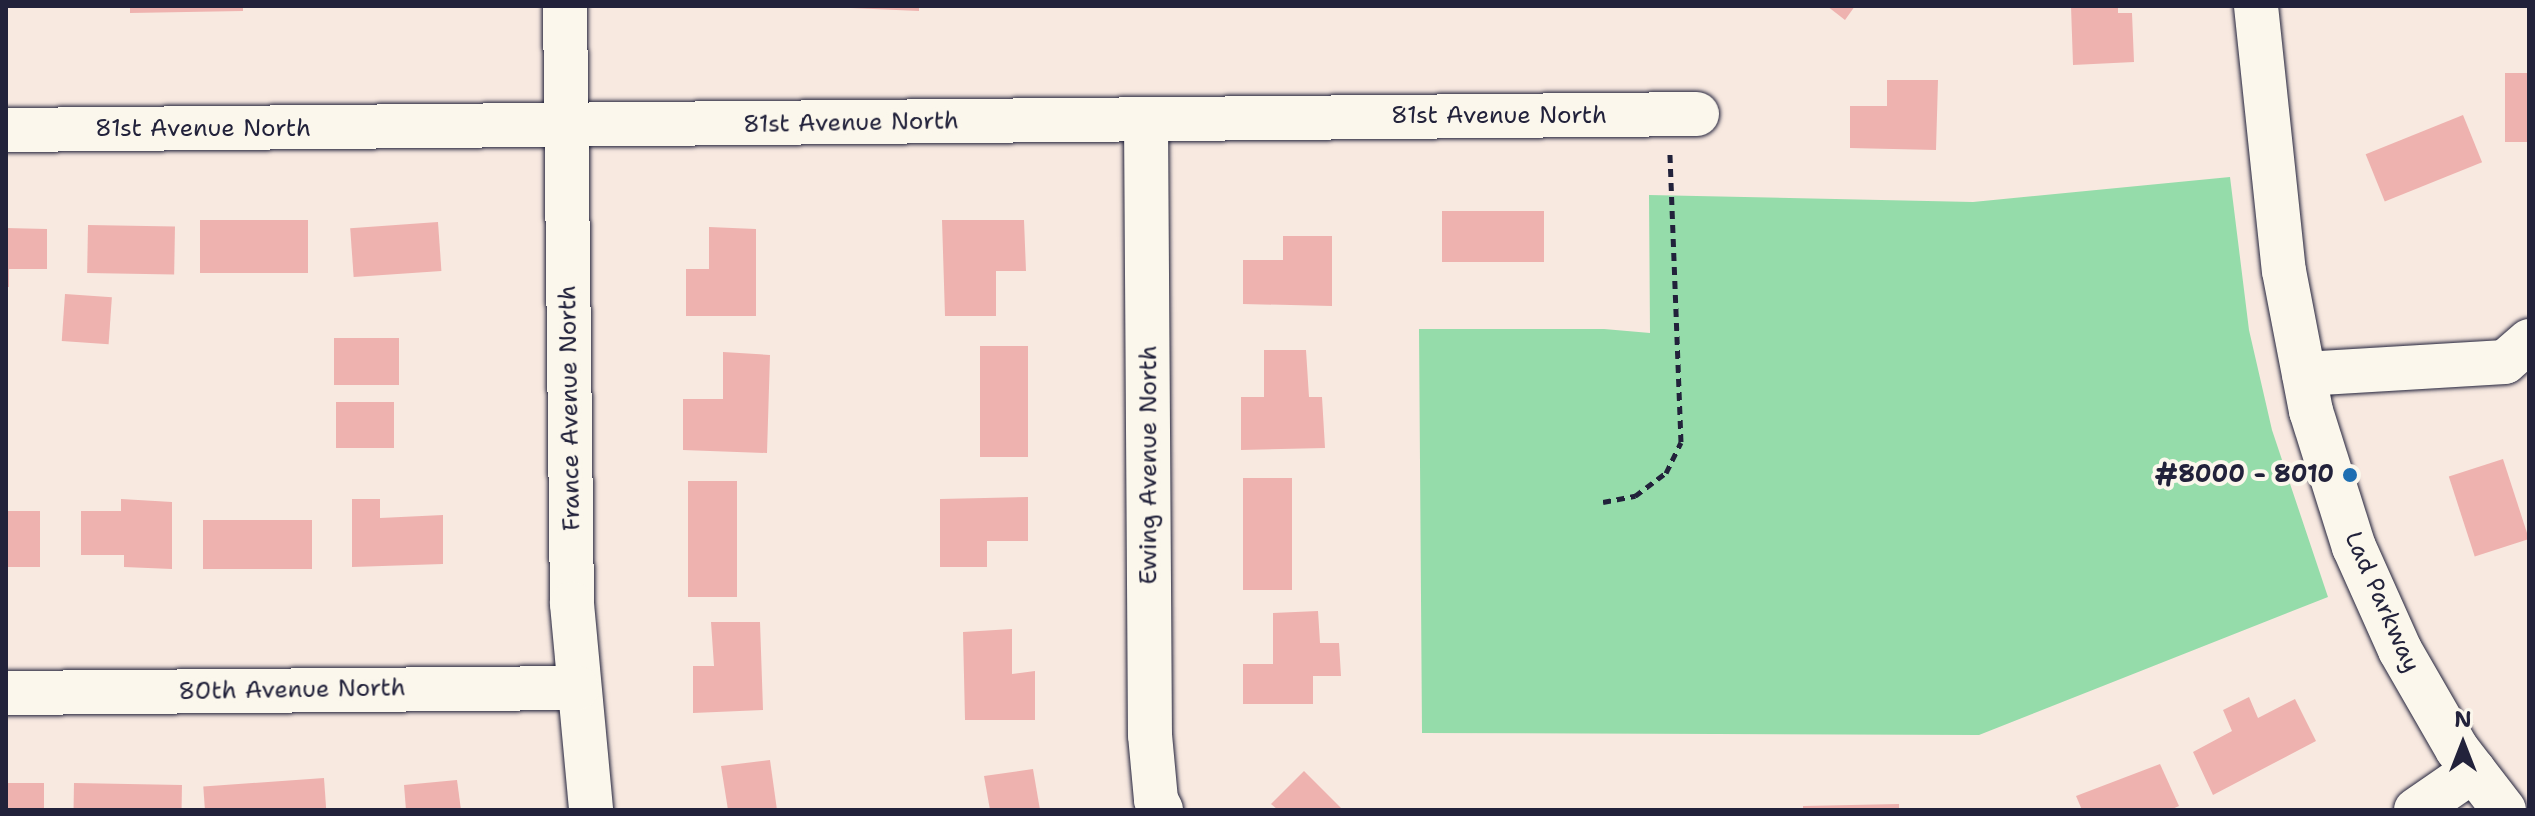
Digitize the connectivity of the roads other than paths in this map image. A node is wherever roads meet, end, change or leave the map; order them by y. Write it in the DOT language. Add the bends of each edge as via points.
graph roads {
  1 [pos="565,6"];
  2 [pos="2256,6"];
  3 [pos="1682,114"];
  4 [pos="1146,119"];
  5 [pos="566,126"];
  6 [pos="6,130"];
  7 [pos="2529,341"];
  8 [pos="2304,374"];
  9 [pos="577,688"];
  10 [pos="6,693"];
  11 [pos="2474,770"];
  12 [pos="591,810"];
  13 [pos="1161,810"];
  14 [pos="2416,810"];
  15 [pos="2504,810"];
  1 -- 5 [label="street, France Avenue North"];
  2 -- 8 [label="street, Lad Parkway" via="2284,271"];
  3 -- 4 [label="street, 81st Avenue North"];
  4 -- 5 [label="street, 81st Avenue North"];
  4 -- 13 [label="street, Ewing Avenue North" via="1150,735"];
  5 -- 6 [label="street, 81st Avenue North"];
  5 -- 9 [label="street, France Avenue North"];
  7 -- 8 [label="street" via="2505,362"];
  8 -- 11 [label="street, Lad Parkway" via="2354,547 2400,650"];
  9 -- 10 [label="street, 80th Avenue North"];
  9 -- 12 [label="street, France Avenue North"];
  11 -- 14 [label="street"];
  11 -- 15 [label="street, Lad Parkway"];
}
